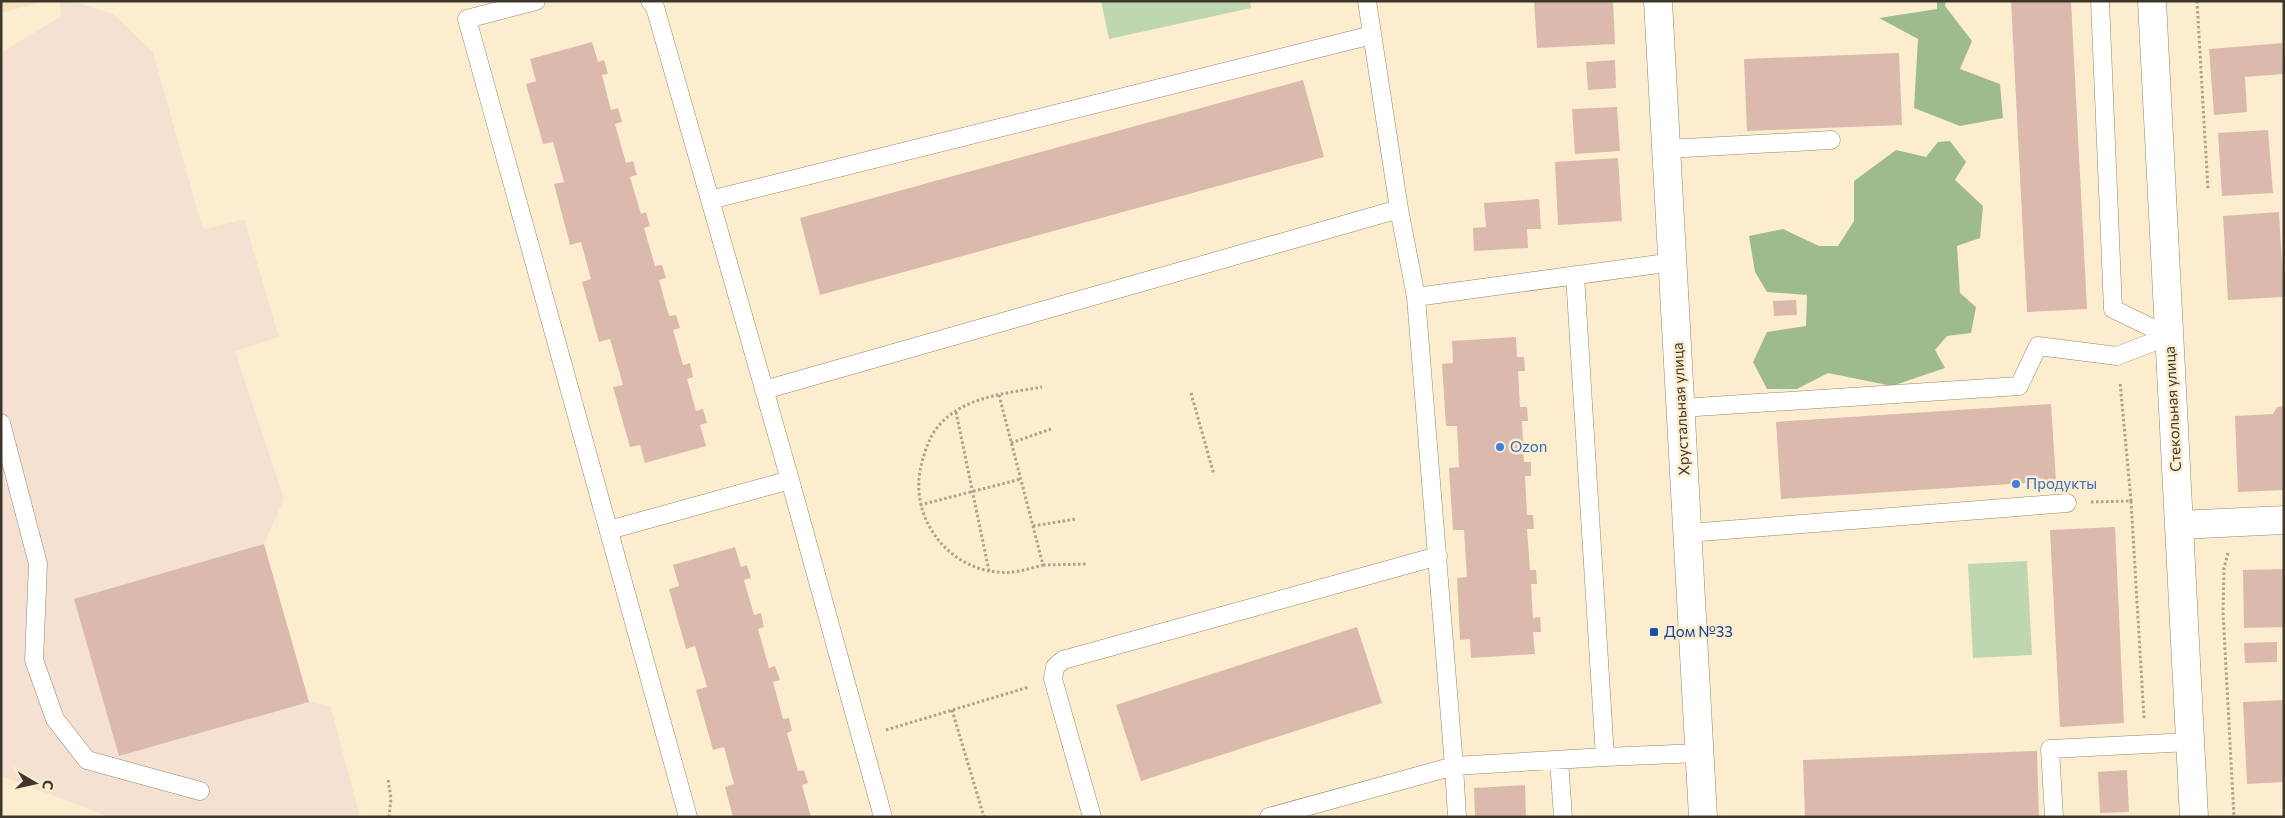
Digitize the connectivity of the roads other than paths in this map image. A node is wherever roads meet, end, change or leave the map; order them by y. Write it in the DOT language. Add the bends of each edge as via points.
graph roads {
  1 [pos="536,1"];
  2 [pos="650,1"];
  3 [pos="1367,1"];
  4 [pos="1658,1"];
  5 [pos="2100,1"];
  6 [pos="2152,1"];
  7 [pos="1372,35"];
  8 [pos="1831,140"];
  9 [pos="1667,149"];
  10 [pos="710,200"];
  11 [pos="1399,209"];
  12 [pos="1673,262"];
  13 [pos="1575,275"];
  14 [pos="1416,297"];
  15 [pos="2169,336"];
  16 [pos="764,390"];
  17 [pos="1681,408"];
  18 [pos="1,423"];
  19 [pos="790,480"];
  20 [pos="2066,503"];
  21 [pos="2284,520"];
  22 [pos="2179,525"];
  23 [pos="609,530"];
  24 [pos="1688,533"];
  25 [pos="1438,556"];
  26 [pos="2190,742"];
  27 [pos="1699,753"];
  28 [pos="1605,757"];
  29 [pos="1559,760"];
  30 [pos="1454,766"];
  31 [pos="200,791"];
  32 [pos="688,817"];
  33 [pos="883,817"];
  34 [pos="1092,817"];
  35 [pos="1269,817"];
  36 [pos="1457,817"];
  37 [pos="1562,817"];
  38 [pos="1703,817"];
  39 [pos="2054,817"];
  40 [pos="2194,817"];
  1 -- 23 [label="lane" via="467,19"];
  2 -- 10 [label="lane" via="655,7"];
  3 -- 7 [label="lane"];
  4 -- 9 [label="street, Хрустальная улица"];
  5 -- 15 [label="lane" via="2113,309"];
  6 -- 15 [label="street, Стекольная улица"];
  7 -- 10 [label="lane"];
  7 -- 11 [label="lane"];
  8 -- 9 [label="lane"];
  9 -- 12 [label="street, Хрустальная улица"];
  10 -- 16 [label="lane"];
  11 -- 14 [label="lane"];
  11 -- 16 [label="lane"];
  12 -- 13 [label="lane"];
  12 -- 17 [label="street, Хрустальная улица"];
  13 -- 14 [label="lane"];
  13 -- 28 [label="lane"];
  14 -- 25 [label="lane"];
  15 -- 17 [label="lane" via="2118,356 2038,346 2019,386"];
  15 -- 22 [label="street, Стекольная улица"];
  16 -- 19 [label="lane"];
  17 -- 24 [label="street, Хрустальная улица"];
  18 -- 31 [label="lane" via="38,564 34,660 55,719 87,760"];
  19 -- 23 [label="lane"];
  19 -- 33 [label="lane"];
  20 -- 24 [label="lane"];
  21 -- 22 [label="street"];
  22 -- 26 [label="street, Стекольная улица"];
  23 -- 32 [label="lane"];
  24 -- 27 [label="street, Хрустальная улица"];
  25 -- 30 [label="lane"];
  25 -- 34 [label="lane" via="1063,660 1055,667 1053,679"];
  26 -- 39 [label="lane" via="2050,749"];
  26 -- 40 [label="street, Стекольная улица"];
  27 -- 28 [label="lane"];
  27 -- 38 [label="street, Хрустальная улица"];
  28 -- 29 [label="lane"];
  29 -- 30 [label="lane"];
  29 -- 37 [label="lane"];
  30 -- 35 [label="lane"];
  30 -- 36 [label="lane"];
}
